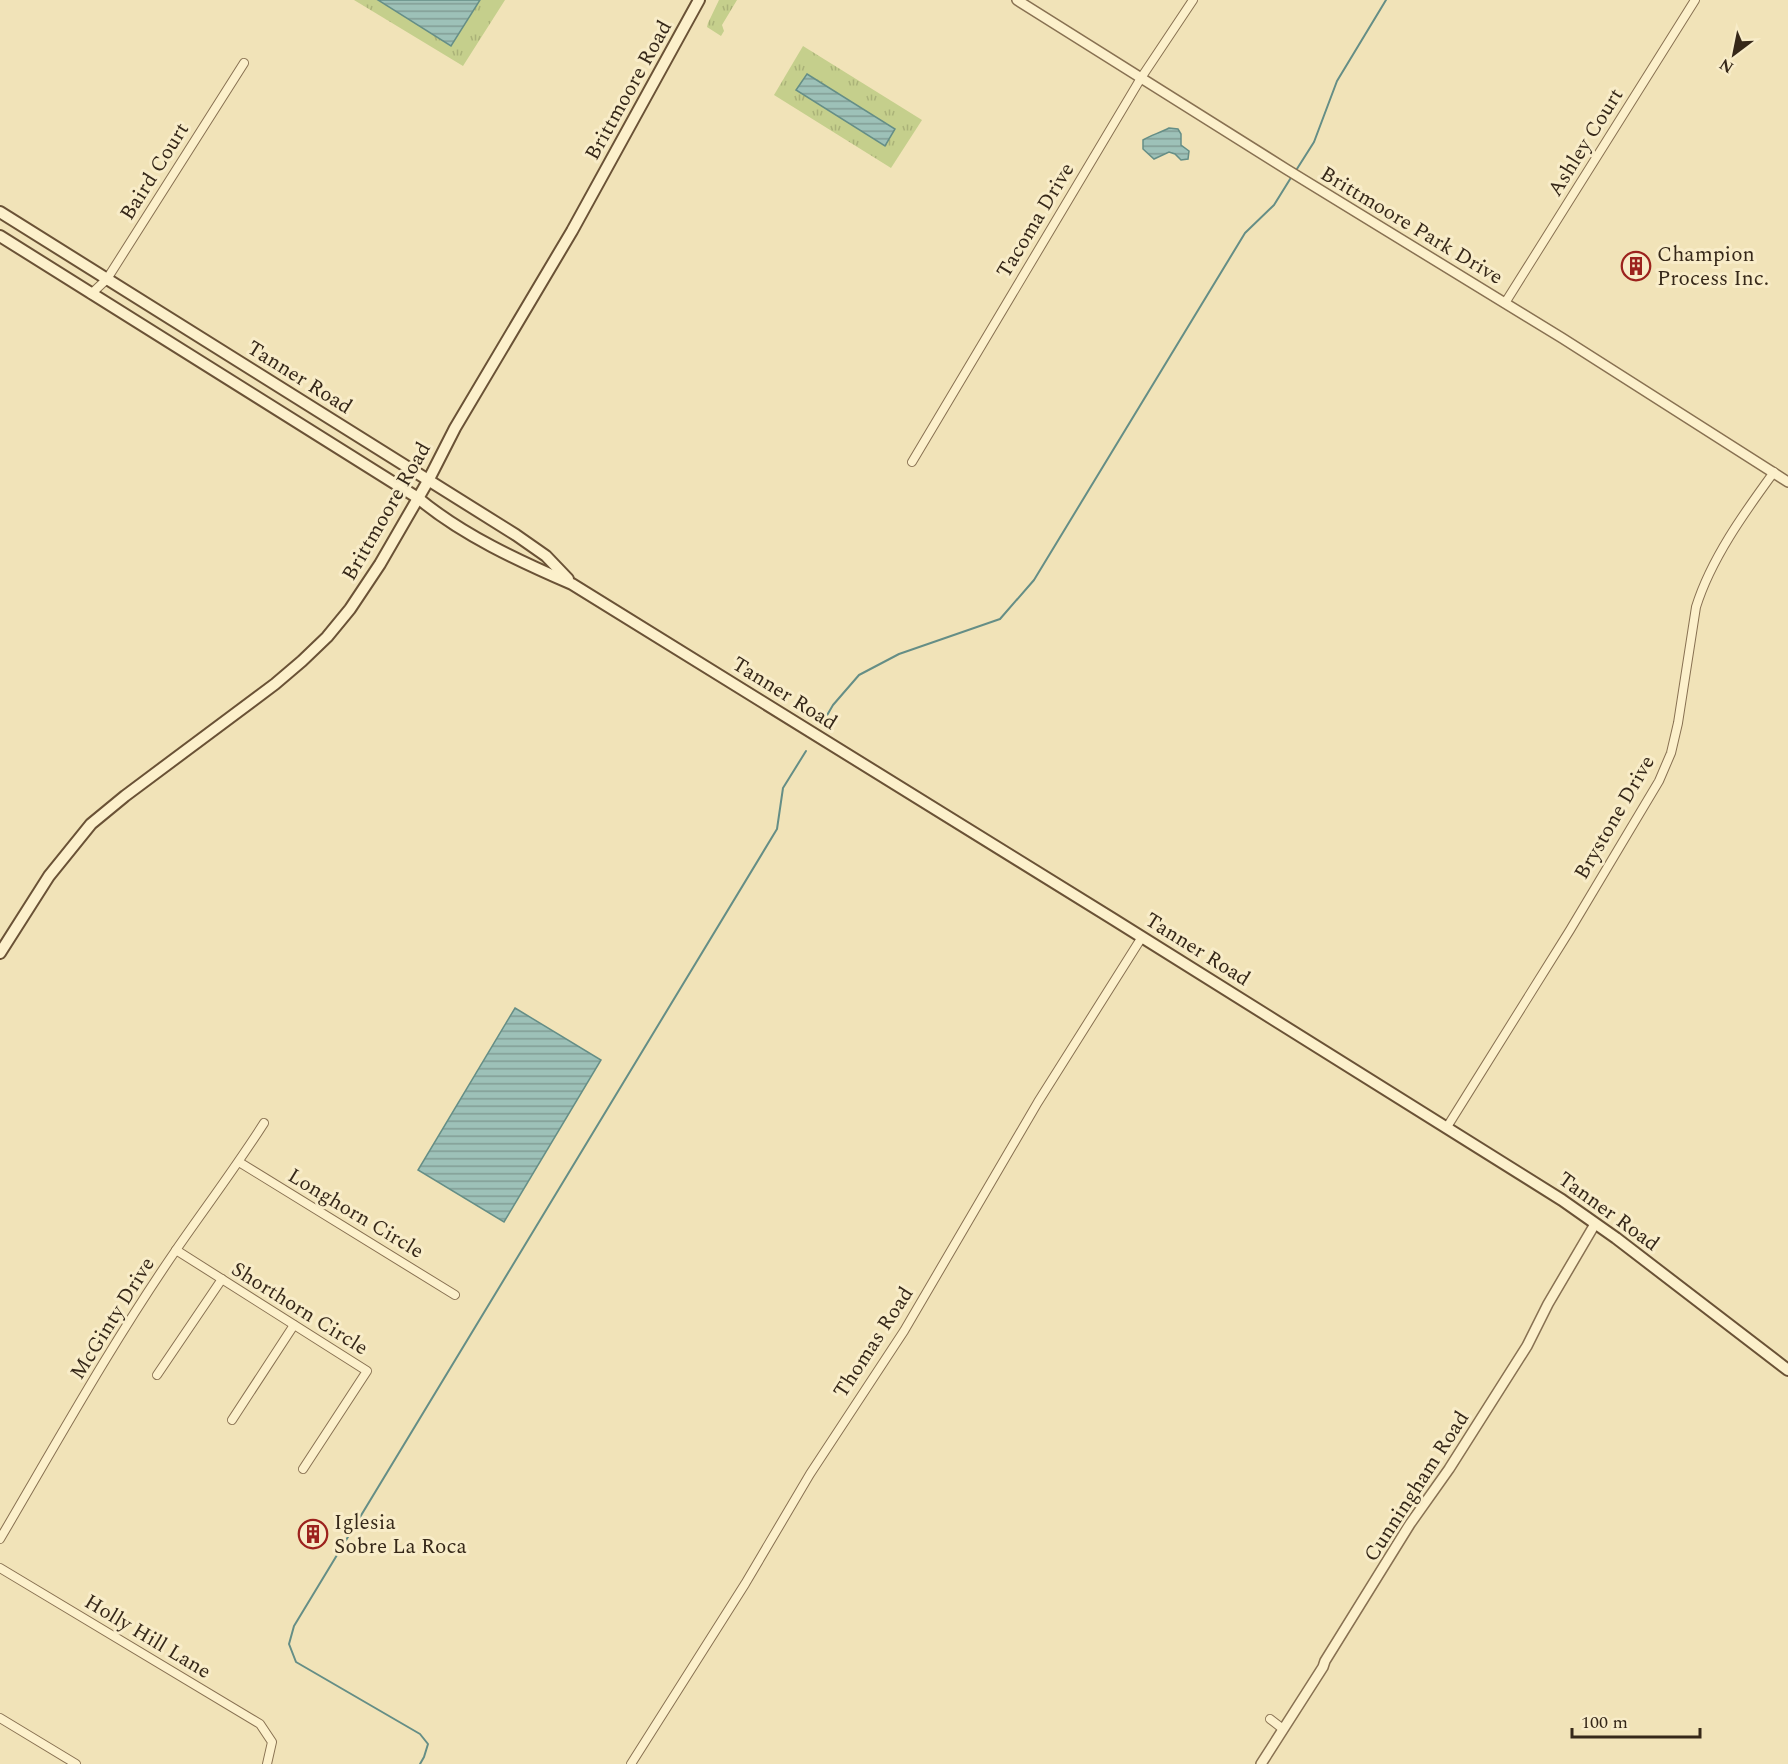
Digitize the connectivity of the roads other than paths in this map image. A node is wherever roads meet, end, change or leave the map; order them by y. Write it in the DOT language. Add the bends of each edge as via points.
graph roads {
  1 [pos="699,0"];
  2 [pos="1017,0"];
  3 [pos="1193,0"];
  4 [pos="1695,0"];
  5 [pos="244,63"];
  6 [pos="1141,78"];
  7 [pos="0,212"];
  8 [pos="0,236"];
  9 [pos="107,279"];
  10 [pos="91,294"];
  11 [pos="1505,303"];
  12 [pos="912,462"];
  13 [pos="1774,472"];
  14 [pos="428,481"];
  15 [pos="1788,482"];
  16 [pos="418,498"];
  17 [pos="572,584"];
  18 [pos="1142,937"];
  19 [pos="0,953"];
  20 [pos="264,1123"];
  21 [pos="1447,1127"];
  22 [pos="239,1162"];
  23 [pos="1595,1224"];
  24 [pos="176,1250"];
  25 [pos="222,1279"];
  26 [pos="455,1295"];
  27 [pos="294,1325"];
  28 [pos="1788,1370"];
  29 [pos="157,1375"];
  30 [pos="232,1420"];
  31 [pos="303,1469"];
  32 [pos="0,1539"];
  33 [pos="0,1568"];
  34 [pos="0,1718"];
  35 [pos="1270,1719"];
  36 [pos="1282,1729"];
  37 [pos="76,1764"];
  38 [pos="267,1764"];
  39 [pos="631,1764"];
  40 [pos="1261,1764"];
  1 -- 14 [label="main road, Brittmoore Road" via="573,231 455,428"];
  2 -- 6 [label="street, Brittmoore Park Drive"];
  3 -- 6 [label="street, Tacoma Drive"];
  4 -- 11 [label="street, Ashley Court"];
  5 -- 9 [label="street, Baird Court"];
  6 -- 11 [label="street, Brittmoore Park Drive"];
  6 -- 12 [label="street, Tacoma Drive"];
  7 -- 9 [label="main road, Tanner Road"];
  8 -- 10 [label="main road, Tanner Road"];
  9 -- 10 [label="street, Baird Court"];
  9 -- 14 [label="main road, Tanner Road"];
  10 -- 16 [label="main road, Tanner Road"];
  11 -- 13 [label="street, Brittmoore Park Drive"];
  13 -- 15 [label="street, Brittmoore Park Drive"];
  13 -- 21 [label="street, Brystone Drive" via="1713,565 1701,592 1678,723 1659,781"];
  14 -- 16 [label="main road, Brittmoore Road"];
  14 -- 17 [label="main road, Tanner Road" via="546,556"];
  16 -- 17 [label="main road, Tanner Road" via="505,554"];
  16 -- 19 [label="main road, Brittmoore Road" via="380,564 327,637 275,684 91,824 49,876"];
  17 -- 18 [label="main road, Tanner Road"];
  18 -- 21 [label="main road, Tanner Road"];
  18 -- 39 [label="street, Thomas Road" via="1038,1102 904,1331 810,1474"];
  20 -- 22 [label="street, McGinty Drive"];
  21 -- 23 [label="main road, Tanner Road"];
  22 -- 24 [label="street, McGinty Drive"];
  22 -- 26 [label="street, Longhorn Circle"];
  23 -- 28 [label="main road, Tanner Road"];
  23 -- 36 [label="street, Cunningham Road" via="1527,1346"];
  24 -- 25 [label="street, Shorthorn Circle"];
  24 -- 32 [label="street, McGinty Drive"];
  25 -- 27 [label="street, Shorthorn Circle"];
  25 -- 29 [label="street"];
  27 -- 30 [label="street"];
  27 -- 31 [label="street, Shorthorn Circle" via="367,1371"];
  33 -- 38 [label="street, Holly Hill Lane" via="260,1724 272,1742"];
  34 -- 37 [label="street"];
  35 -- 36 [label="street"];
  36 -- 40 [label="street, Cunningham Road"];
}
